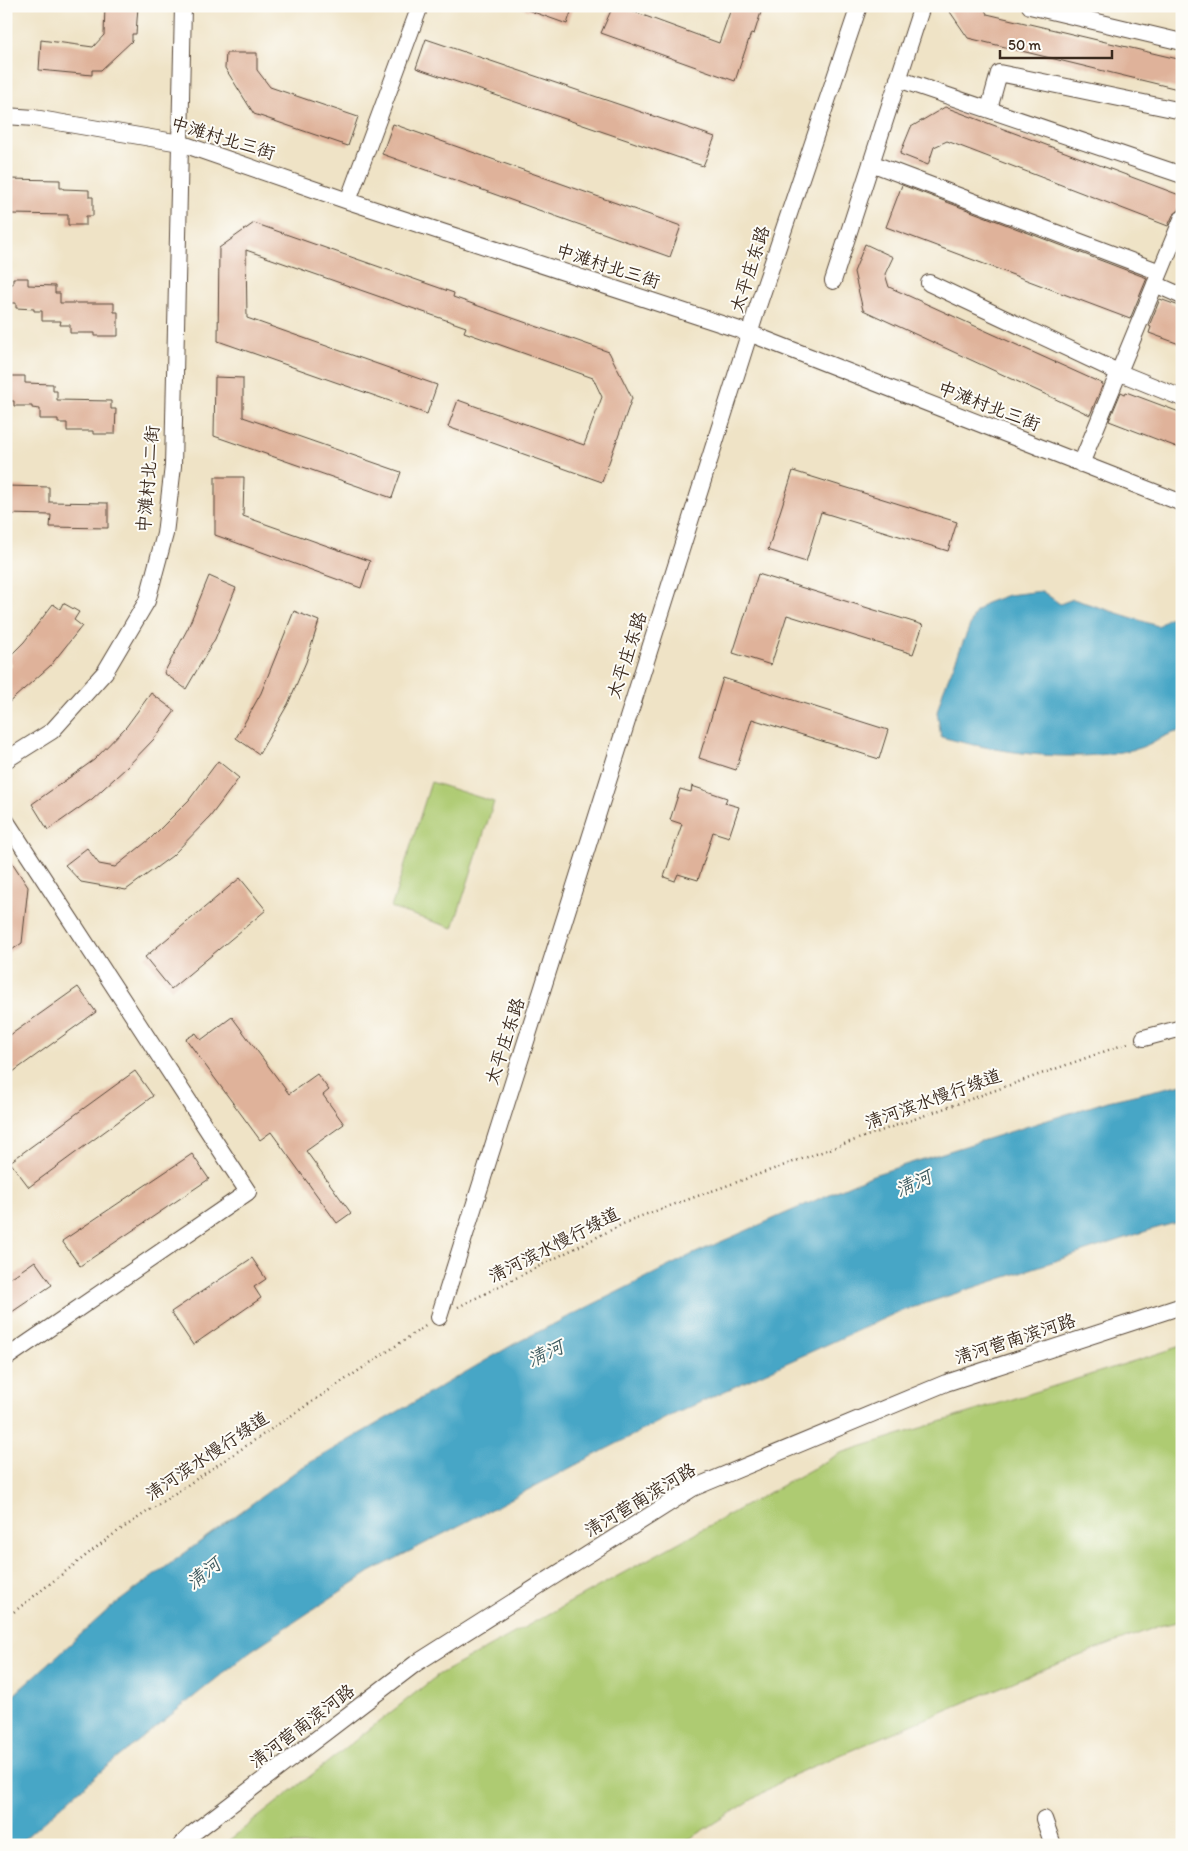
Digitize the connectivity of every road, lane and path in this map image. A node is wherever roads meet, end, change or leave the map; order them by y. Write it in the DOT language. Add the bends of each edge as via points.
graph roads {
  1 [pos="183,6"];
  2 [pos="420,6"];
  3 [pos="859,6"];
  4 [pos="922,6"];
  5 [pos="1030,6"];
  6 [pos="1182,42"];
  7 [pos="898,79"];
  8 [pos="989,109"];
  9 [pos="1182,111"];
  10 [pos="6,116"];
  11 [pos="180,142"];
  12 [pos="871,163"];
  13 [pos="1182,175"];
  14 [pos="348,201"];
  15 [pos="1182,219"];
  16 [pos="1157,278"];
  17 [pos="833,281"];
  18 [pos="929,283"];
  19 [pos="1182,296"];
  20 [pos="750,333"];
  21 [pos="1118,372"];
  22 [pos="1182,398"];
  23 [pos="1081,464"];
  24 [pos="1182,503"];
  25 [pos="6,760"];
  26 [pos="6,821"];
  27 [pos="1182,1028"];
  28 [pos="1144,1038"];
  29 [pos="1182,1306"];
  30 [pos="439,1317"];
  31 [pos="6,1358"];
  32 [pos="6,1618"];
  33 [pos="1044,1819"];
  34 [pos="181,1845"];
  35 [pos="1053,1845"];
  1 -- 11 [label="street, 中滩村北二街"];
  2 -- 14 [label="street"];
  3 -- 20 [label="street, 太平庄东路"];
  4 -- 7 [label="street"];
  5 -- 6 [label="street"];
  7 -- 8 [label="street"];
  7 -- 12 [label="street"];
  8 -- 9 [label="street" via="999,73"];
  8 -- 13 [label="street"];
  10 -- 11 [label="street, 中滩村北三街"];
  11 -- 14 [label="street, 中滩村北三街"];
  11 -- 25 [label="street, 中滩村北二街" via="173,466 165,534 147,601 106,672 52,731"];
  12 -- 16 [label="street"];
  12 -- 17 [label="street"];
  14 -- 20 [label="street, 中滩村北三街"];
  15 -- 16 [label="street"];
  16 -- 19 [label="street"];
  16 -- 21 [label="street"];
  18 -- 21 [label="street"];
  20 -- 23 [label="street, 中滩村北三街"];
  20 -- 30 [label="street, 太平庄东路"];
  21 -- 22 [label="street"];
  21 -- 23 [label="street"];
  23 -- 24 [label="street, 中滩村北三街"];
  26 -- 31 [label="street" via="248,1192"];
  27 -- 28 [label="street"];
  28 -- 30 [label="path, 清河滨水慢行绿道" via="633,1219"];
  29 -- 34 [label="street, 清河营南滨河路" via="946,1383 693,1488 415,1664"];
  30 -- 32 [label="path, 清河滨水慢行绿道" via="111,1536"];
  33 -- 35 [label="street"];
}
